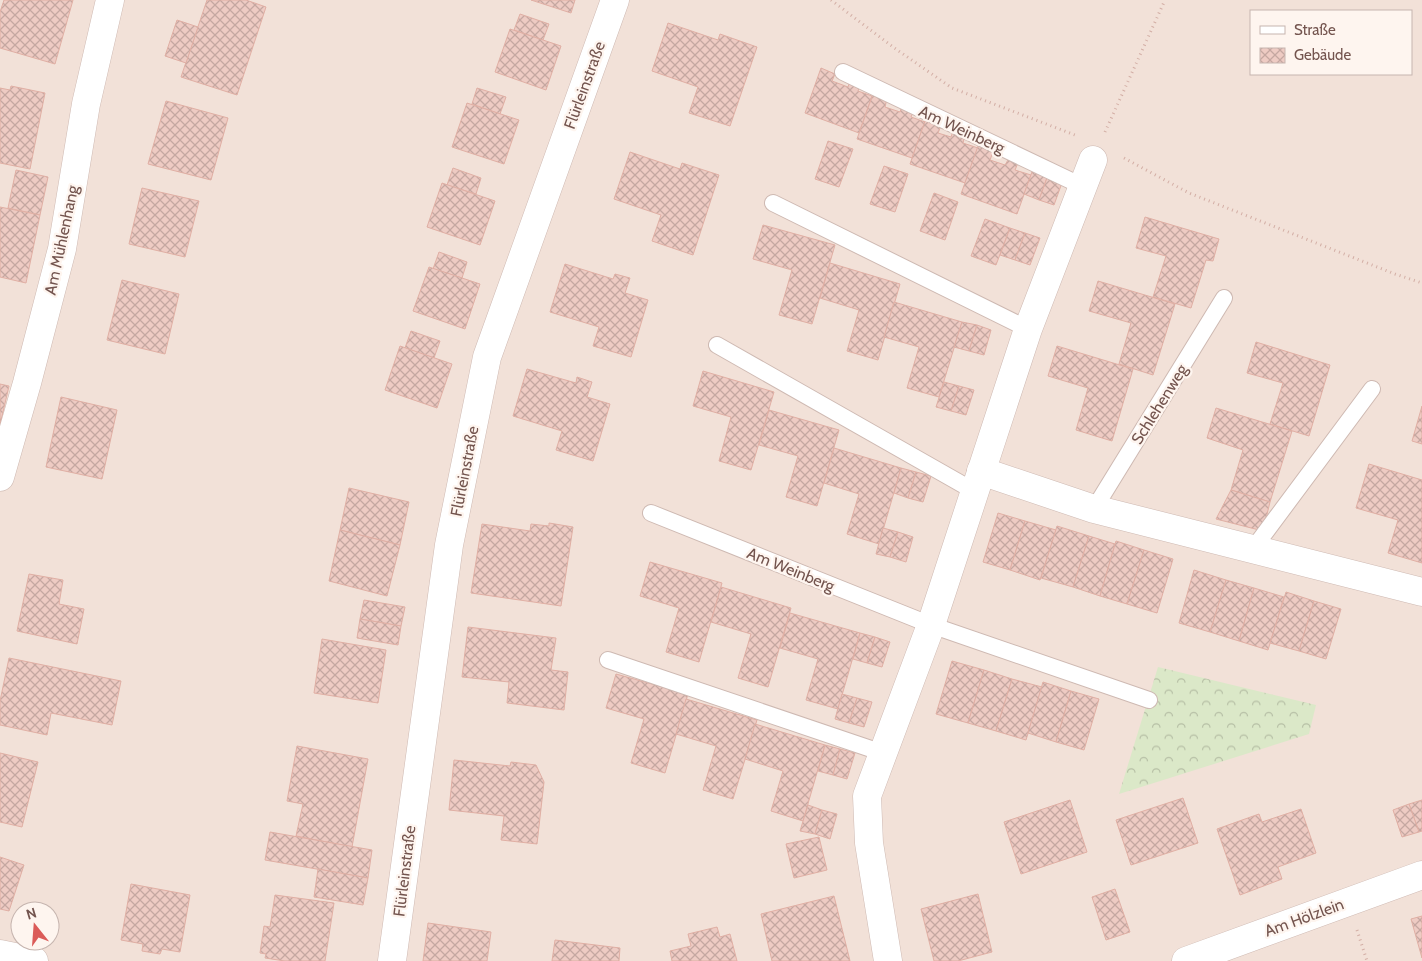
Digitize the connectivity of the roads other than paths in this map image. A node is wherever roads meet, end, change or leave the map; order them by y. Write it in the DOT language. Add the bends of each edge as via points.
graph roads {
  1 [pos="110,0"];
  2 [pos="615,0"];
  3 [pos="843,72"];
  4 [pos="1096,152"];
  5 [pos="1082,186"];
  6 [pos="773,203"];
  7 [pos="1224,298"];
  8 [pos="1028,329"];
  9 [pos="717,345"];
  10 [pos="1372,389"];
  11 [pos="0,477"];
  12 [pos="977,481"];
  13 [pos="1094,509"];
  14 [pos="651,513"];
  15 [pos="1253,549"];
  16 [pos="1422,592"];
  17 [pos="931,625"];
  18 [pos="608,660"];
  19 [pos="1148,700"];
  20 [pos="883,753"];
  21 [pos="1422,875"];
  22 [pos="0,954"];
  23 [pos="34,961"];
  24 [pos="392,961"];
  25 [pos="888,961"];
  26 [pos="1186,961"];
  1 -- 11 [label="street, Am Mühlenhang" via="86,104 62,249"];
  2 -- 24 [label="street, Flürleinstraße" via="487,357 449,546"];
  3 -- 5 [label="lane, Am Weinberg"];
  4 -- 5 [label="street"];
  5 -- 8 [label="street"];
  6 -- 8 [label="lane"];
  7 -- 13 [label="lane, Schlehenweg"];
  8 -- 12 [label="street"];
  9 -- 12 [label="lane"];
  10 -- 15 [label="lane"];
  12 -- 13 [label="street"];
  12 -- 17 [label="street"];
  13 -- 15 [label="street"];
  14 -- 17 [label="lane, Am Weinberg"];
  15 -- 16 [label="street"];
  17 -- 19 [label="lane, Am Weinberg"];
  17 -- 20 [label="street"];
  18 -- 20 [label="lane"];
  20 -- 25 [label="street" via="867,796 869,843"];
  21 -- 26 [label="street, Am Hölzlein"];
  22 -- 23 [label="street"];
}
